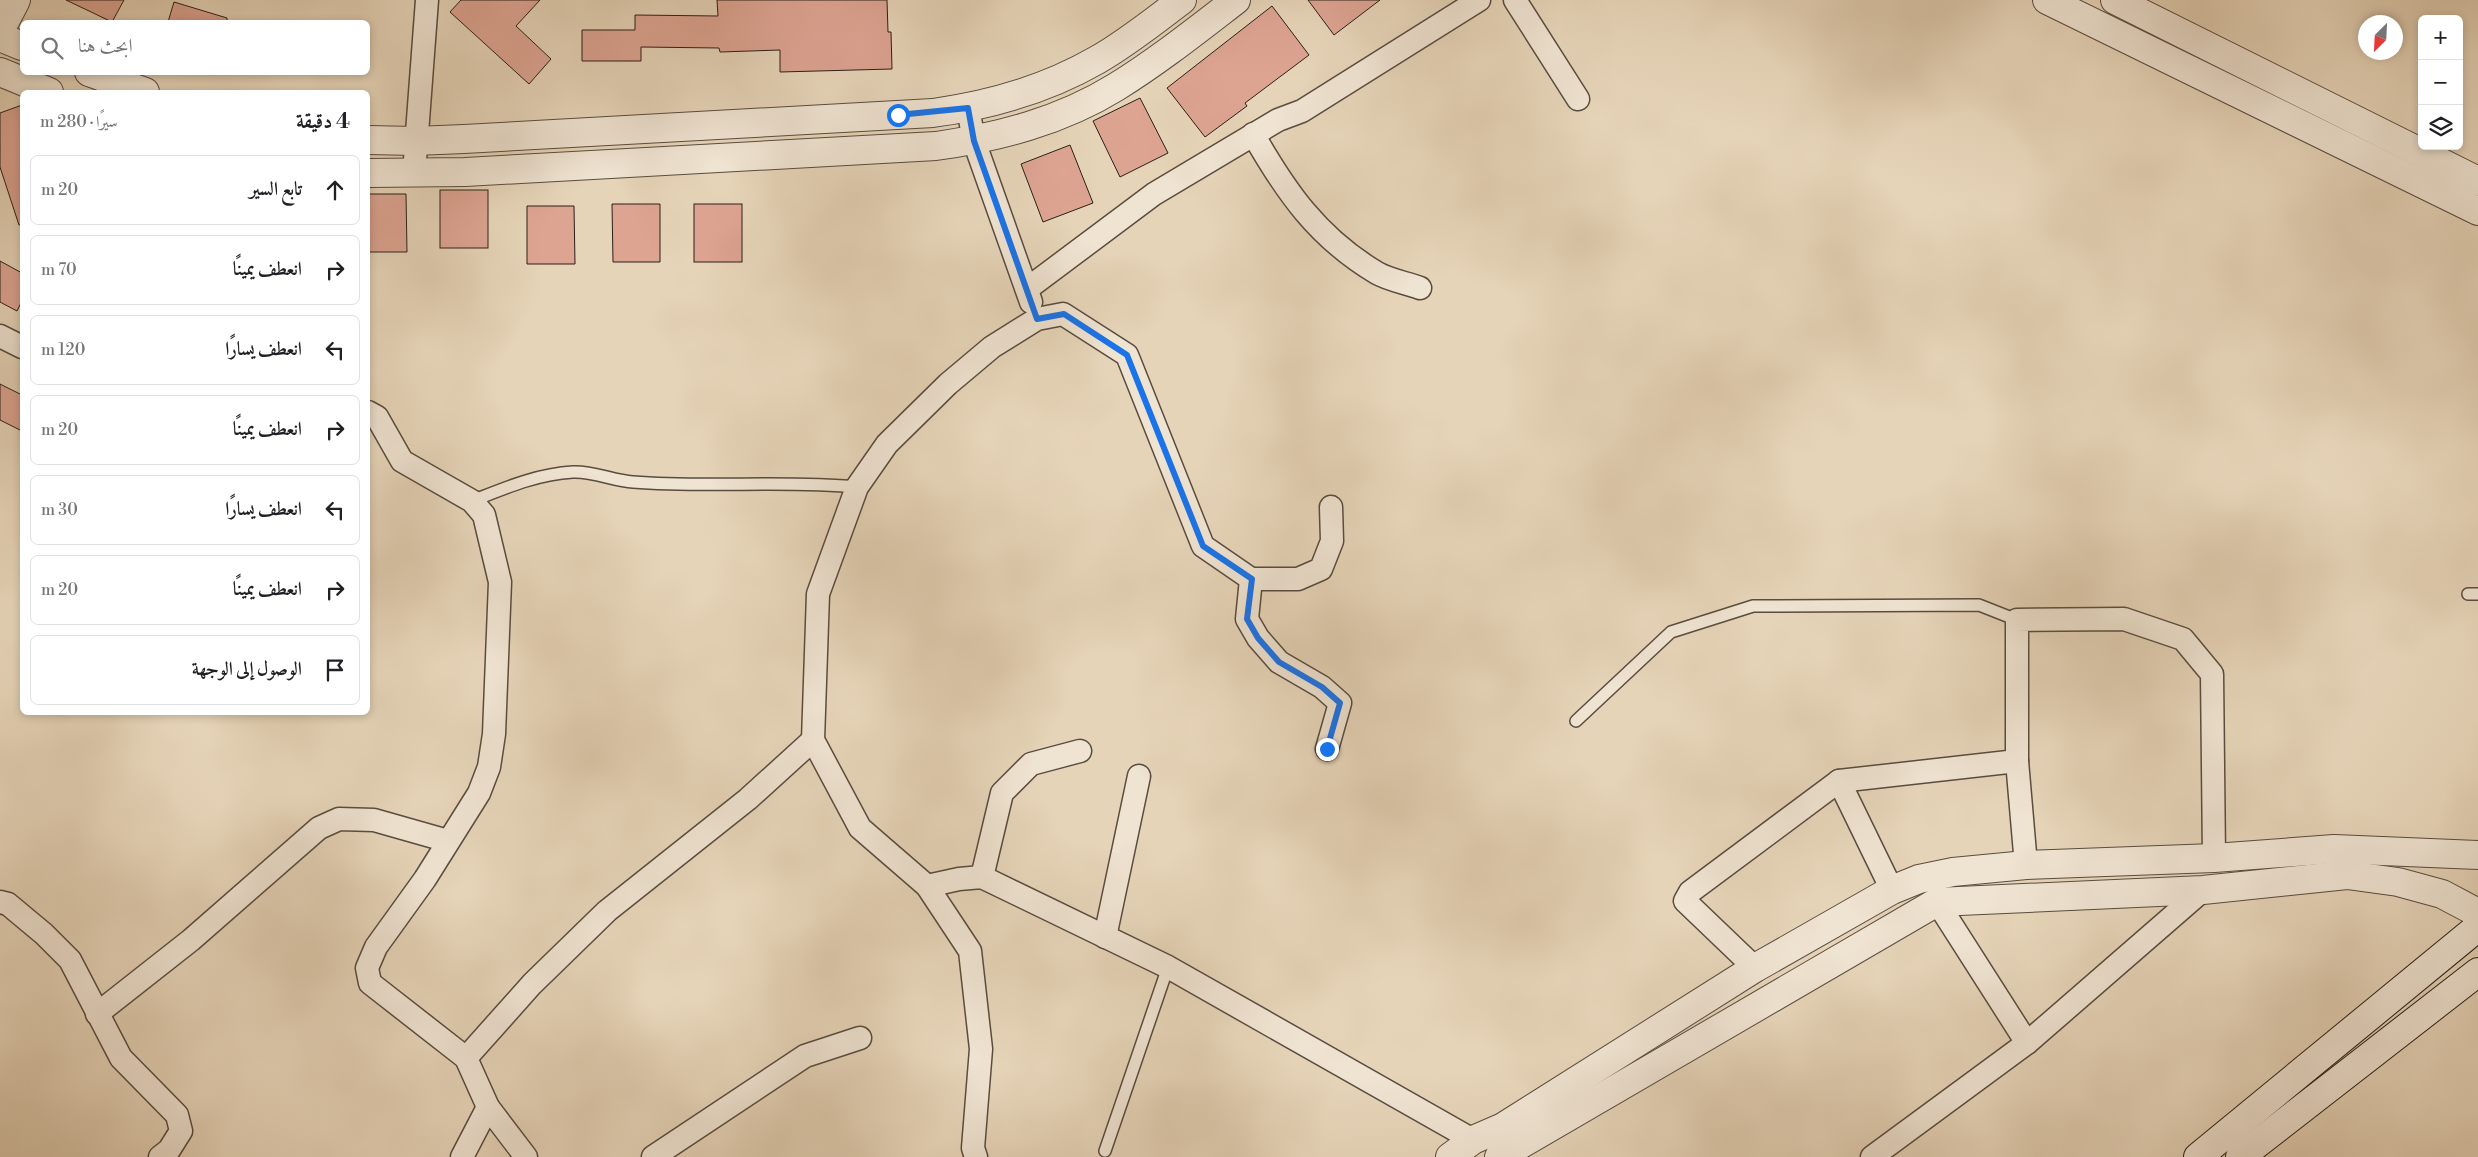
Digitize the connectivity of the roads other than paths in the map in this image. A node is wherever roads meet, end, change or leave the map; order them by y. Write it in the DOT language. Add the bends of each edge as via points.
graph roads {
  1 [pos="16,0"];
  2 [pos="427,0"];
  3 [pos="1182,0"];
  4 [pos="1236,0"];
  5 [pos="1479,0"];
  6 [pos="1515,0"];
  7 [pos="2047,0"];
  8 [pos="2115,0"];
  9 [pos="2166,25"];
  10 [pos="0,31"];
  11 [pos="0,36"];
  12 [pos="20,45"];
  13 [pos="2153,52"];
  14 [pos="0,72"];
  15 [pos="97,75"];
  16 [pos="44,90"];
  17 [pos="139,90"];
  18 [pos="1578,99"];
  19 [pos="968,108"];
  20 [pos="1253,134"];
  21 [pos="370,140"];
  22 [pos="415,141"];
  23 [pos="974,141"];
  24 [pos="370,173"];
  25 [pos="414,173"];
  26 [pos="2478,181"];
  27 [pos="2478,211"];
  28 [pos="1420,288"];
  29 [pos="1026,289"];
  30 [pos="1037,319"];
  31 [pos="0,336"];
  32 [pos="20,346"];
  33 [pos="370,413"];
  34 [pos="857,487"];
  35 [pos="472,501"];
  36 [pos="1331,507"];
  37 [pos="1252,579"];
  38 [pos="2017,620"];
  39 [pos="1576,721"];
  40 [pos="813,740"];
  41 [pos="1327,749"];
  42 [pos="1080,751"];
  43 [pos="2017,761"];
  44 [pos="1139,776"];
  45 [pos="1839,781"];
  46 [pos="448,842"];
  47 [pos="2478,855"];
  48 [pos="2170,858"];
  49 [pos="2214,858"];
  50 [pos="2026,865"];
  51 [pos="982,877"];
  52 [pos="927,886"];
  53 [pos="1892,890"];
  54 [pos="2203,890"];
  55 [pos="2172,891"];
  56 [pos="0,902"];
  57 [pos="1937,902"];
  58 [pos="2478,913"];
  59 [pos="2478,927"];
  60 [pos="1105,937"];
  61 [pos="1168,968"];
  62 [pos="1755,968"];
  63 [pos="2478,972"];
  64 [pos="97,1014"];
  65 [pos="860,1038"];
  66 [pos="2027,1043"];
  67 [pos="466,1058"];
  68 [pos="488,1107"];
  69 [pos="1473,1140"];
  70 [pos="1105,1151"];
  71 [pos="1502,1156"];
  72 [pos="160,1157"];
  73 [pos="462,1157"];
  74 [pos="526,1157"];
  75 [pos="653,1157"];
  76 [pos="976,1157"];
  77 [pos="1450,1157"];
  78 [pos="1872,1157"];
  79 [pos="2198,1157"];
  80 [pos="2240,1157"];
  1 -- 10 [label="street"];
  2 -- 22 [label="street"];
  3 -- 19 [label="street" via="1127,41 1067,76 1002,100"];
  4 -- 23 [label="street" via="1115,88 1046,121"];
  5 -- 20 [label="street" via="1302,112 1278,120"];
  6 -- 18 [label="street"];
  7 -- 13 [label="street"];
  8 -- 9 [label="street"];
  9 -- 13 [label="street"];
  9 -- 26 [label="street"];
  11 -- 12 [label="street"];
  13 -- 27 [label="street"];
  14 -- 16 [label="street"];
  15 -- 17 [label="street"];
  19 -- 22 [label="street" via="907,115"];
  19 -- 23 [label="street"];
  20 -- 28 [label="street" via="1277,176 1306,216 1378,273"];
  20 -- 29 [label="street" via="1154,194"];
  21 -- 22 [label="street"];
  22 -- 25 [label="street"];
  23 -- 25 [label="street" via="900,148"];
  23 -- 29 [label="street"];
  24 -- 25 [label="street"];
  29 -- 30 [label="street"];
  30 -- 34 [label="street" via="992,347 948,384 887,444"];
  30 -- 37 [label="street" via="1064,314 1127,355 1203,546"];
  31 -- 32 [label="street"];
  33 -- 35 [label="street" via="377,417 402,461"];
  34 -- 35 [label="lane" via="818,483 632,482 575,472 523,480"];
  34 -- 40 [label="street" via="818,594"];
  35 -- 46 [label="street" via="484,515 500,582 494,734 489,767 480,793"];
  36 -- 37 [label="street" via="1332,541 1320,569 1298,579"];
  37 -- 41 [label="street" via="1247,619 1258,638 1279,662 1322,687 1340,703"];
  38 -- 39 [label="lane" via="1979,605 1753,606 1671,632"];
  38 -- 43 [label="street"];
  38 -- 49 [label="street" via="2124,619 2183,640 2212,674"];
  40 -- 52 [label="street" via="860,828"];
  40 -- 67 [label="street" via="748,799 607,911 532,984"];
  42 -- 51 [label="street" via="1031,764 1002,793"];
  43 -- 45 [label="street"];
  43 -- 50 [label="street"];
  44 -- 60 [label="street"];
  45 -- 53 [label="street"];
  45 -- 62 [label="street" via="1690,892 1685,901"];
  46 -- 64 [label="street" via="374,820 339,819 319,828 192,940"];
  46 -- 67 [label="street" via="376,947 367,968 370,983"];
  47 -- 49 [label="street" via="2334,849"];
  48 -- 49 [label="street"];
  48 -- 50 [label="street"];
  48 -- 55 [label="street"];
  50 -- 53 [label="street" via="1932,876"];
  51 -- 52 [label="street"];
  51 -- 60 [label="street"];
  52 -- 76 [label="street" via="970,951 981,1049 972,1148"];
  53 -- 62 [label="street"];
  54 -- 55 [label="street"];
  54 -- 58 [label="street" via="2347,875 2398,882 2442,894"];
  54 -- 66 [label="street"];
  55 -- 57 [label="street"];
  56 -- 64 [label="street" via="8,904 37,928 70,960"];
  57 -- 66 [label="street"];
  57 -- 71 [label="street"];
  59 -- 79 [label="street"];
  60 -- 61 [label="street"];
  61 -- 69 [label="street"];
  61 -- 70 [label="lane"];
  62 -- 69 [label="street" via="1503,1128"];
  63 -- 80 [label="street"];
  64 -- 72 [label="street" via="121,1058 177,1115 181,1131 169,1150"];
  65 -- 75 [label="street" via="805,1056"];
  66 -- 78 [label="street"];
  67 -- 68 [label="street"];
  68 -- 73 [label="street"];
  68 -- 74 [label="street"];
  69 -- 77 [label="street"];
}
